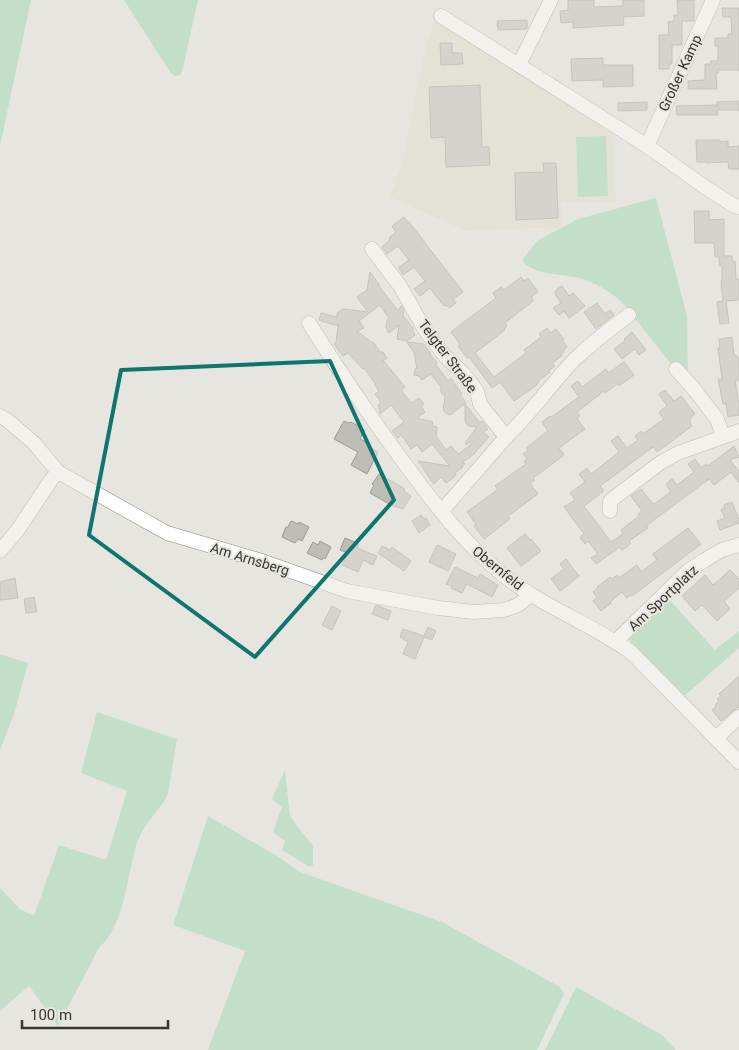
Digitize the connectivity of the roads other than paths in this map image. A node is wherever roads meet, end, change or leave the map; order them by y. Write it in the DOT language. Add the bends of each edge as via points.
graph roads {
  1 [pos="551,0"];
  2 [pos="714,0"];
  3 [pos="441,16"];
  4 [pos="520,65"];
  5 [pos="647,146"];
  6 [pos="739,207"];
  7 [pos="372,249"];
  8 [pos="629,315"];
  9 [pos="309,323"];
  10 [pos="676,369"];
  11 [pos="0,416"];
  12 [pos="739,431"];
  13 [pos="506,437"];
  14 [pos="723,437"];
  15 [pos="58,472"];
  16 [pos="441,512"];
  17 [pos="610,512"];
  18 [pos="739,545"];
  19 [pos="0,551"];
  20 [pos="532,595"];
  21 [pos="616,642"];
  22 [pos="739,717"];
  23 [pos="716,738"];
  24 [pos="739,762"];
  1 -- 4 [label="street"];
  2 -- 5 [label="street, Großer Kamp"];
  3 -- 4 [label="street"];
  4 -- 5 [label="street"];
  5 -- 6 [label="street" via="704,187"];
  7 -- 13 [label="street, Telgter Straße" via="400,286 425,330 477,391 480,404"];
  8 -- 13 [label="street" via="574,360"];
  9 -- 16 [label="street, Obernfeld" via="381,432"];
  10 -- 14 [label="street" via="717,420"];
  11 -- 15 [label="street, Am Arnsberg" via="34,443"];
  12 -- 14 [label="street"];
  13 -- 16 [label="street"];
  14 -- 17 [label="street" via="660,463 610,500"];
  15 -- 19 [label="street"];
  15 -- 20 [label="street, Am Arnsberg" via="167,533 347,591 474,612 504,610"];
  16 -- 20 [label="street, Obernfeld" via="479,554"];
  18 -- 21 [label="street, Am Sportplatz" via="722,550 689,570"];
  20 -- 21 [label="street, Obernfeld"];
  21 -- 23 [label="street, Obernfeld" via="632,653"];
  22 -- 23 [label="street"];
  23 -- 24 [label="street, Obernfeld"];
}
